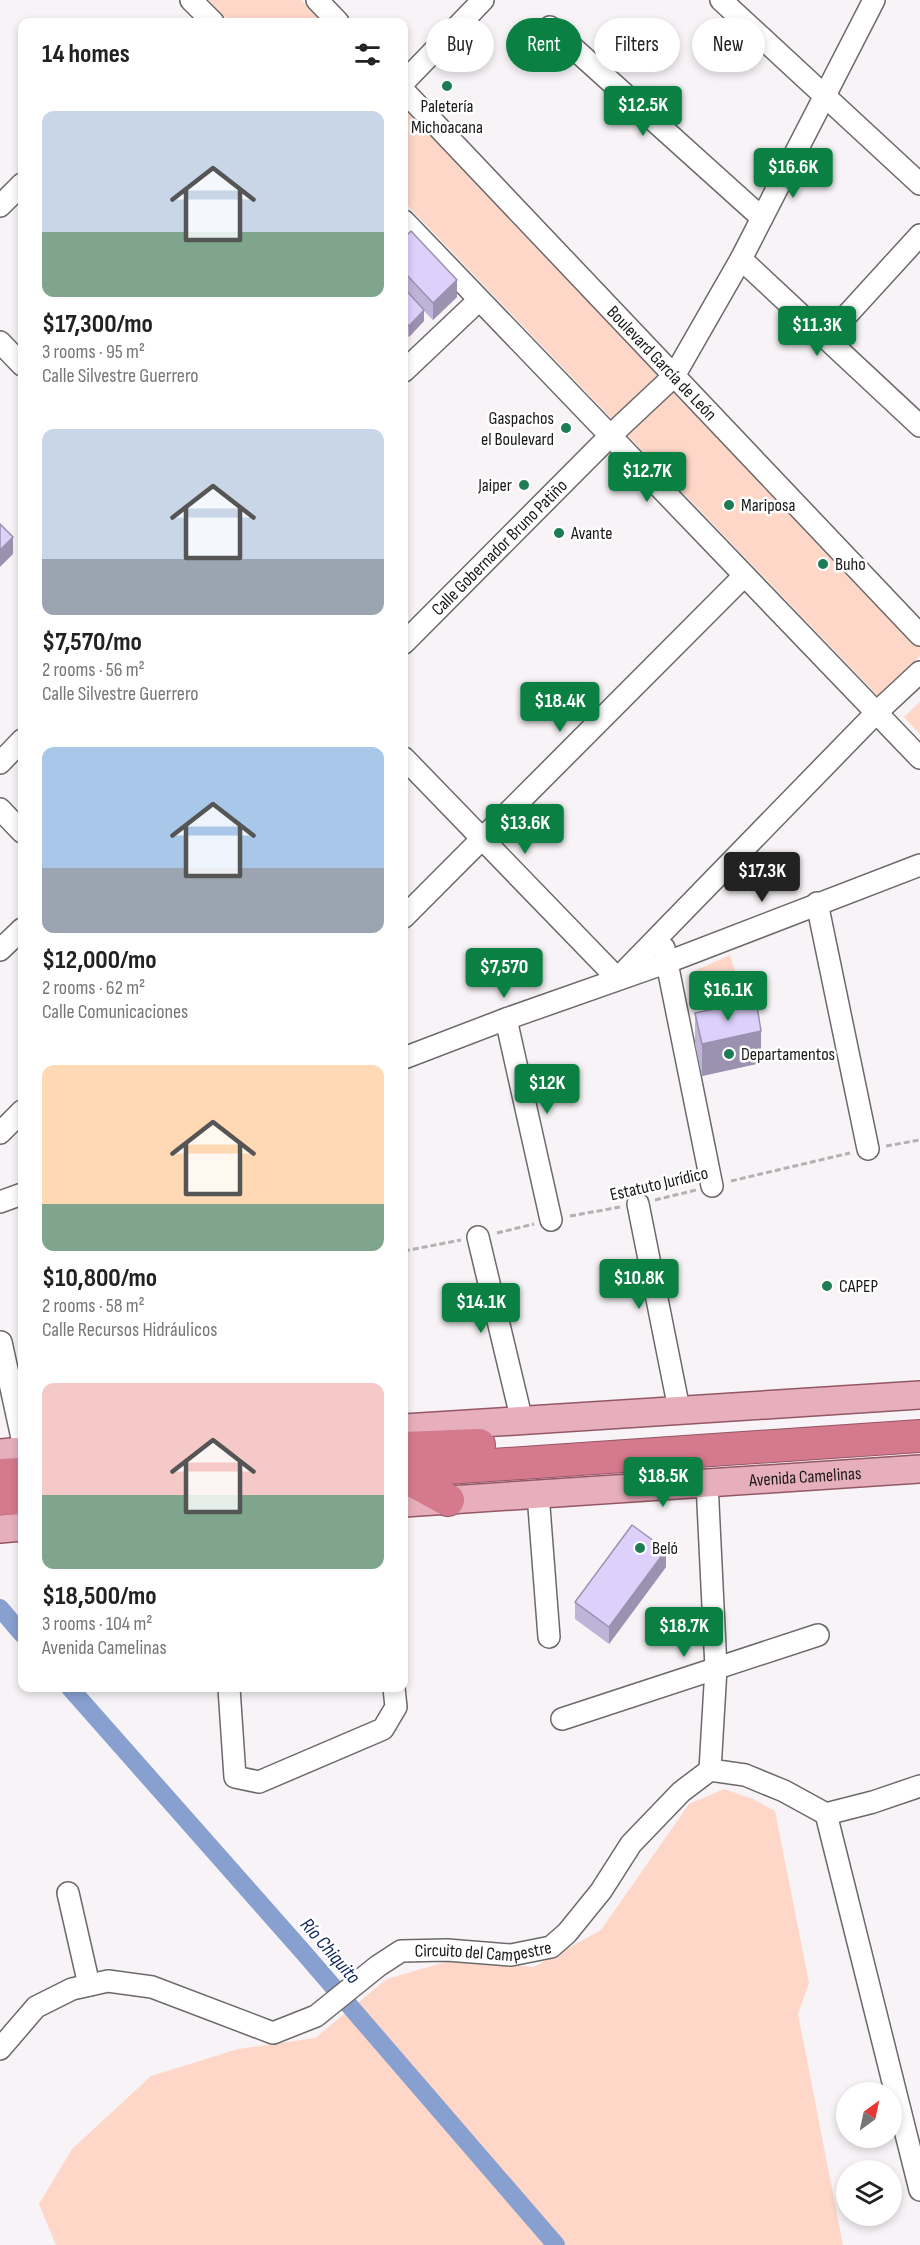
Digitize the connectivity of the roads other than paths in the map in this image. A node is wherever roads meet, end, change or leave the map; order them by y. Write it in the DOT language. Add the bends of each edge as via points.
graph roads {
  1 [pos="317,0"];
  2 [pos="483,0"];
  3 [pos="721,0"];
  4 [pos="874,0"];
  5 [pos="334,18"];
  6 [pos="582,56"];
  7 [pos="408,78"];
  8 [pos="408,95"];
  9 [pos="824,96"];
  10 [pos="920,184"];
  11 [pos="18,188"];
  12 [pos="0,206"];
  13 [pos="762,218"];
  14 [pos="408,225"];
  15 [pos="920,235"];
  16 [pos="741,259"];
  17 [pos="479,300"];
  18 [pos="826,338"];
  19 [pos="0,342"];
  20 [pos="18,361"];
  21 [pos="408,367"];
  22 [pos="674,376"];
  23 [pos="920,426"];
  24 [pos="610,436"];
  25 [pos="744,576"];
  26 [pos="920,635"];
  27 [pos="408,639"];
  28 [pos="920,672"];
  29 [pos="876,713"];
  30 [pos="18,744"];
  31 [pos="920,758"];
  32 [pos="408,762"];
  33 [pos="0,763"];
  34 [pos="0,809"];
  35 [pos="18,828"];
  36 [pos="482,838"];
  37 [pos="920,865"];
  38 [pos="817,903"];
  39 [pos="408,913"];
  40 [pos="18,933"];
  41 [pos="661,935"];
  42 [pos="0,950"];
  43 [pos="668,962"];
  44 [pos="618,979"];
  45 [pos="506,1019"];
  46 [pos="408,1056"];
  47 [pos="18,1115"];
  48 [pos="0,1133"];
  49 [pos="868,1149"];
  50 [pos="712,1186"];
  51 [pos="18,1195"];
  52 [pos="0,1202"];
  53 [pos="638,1204"];
  54 [pos="551,1220"];
  55 [pos="478,1237"];
  56 [pos="1,1342"];
  57 [pos="920,1395"];
  58 [pos="679,1409"];
  59 [pos="920,1418"];
  60 [pos="18,1420"];
  61 [pos="522,1421"];
  62 [pos="920,1436"];
  63 [pos="18,1451"];
  64 [pos="408,1452"];
  65 [pos="0,1453"];
  66 [pos="408,1453"];
  67 [pos="408,1453"];
  68 [pos="408,1456"];
  69 [pos="920,1469"];
  70 [pos="18,1474"];
  71 [pos="0,1475"];
  72 [pos="708,1483"];
  73 [pos="538,1494"];
  74 [pos="18,1498"];
  75 [pos="0,1499"];
  76 [pos="448,1500"];
  77 [pos="408,1503"];
  78 [pos="18,1527"];
  79 [pos="0,1529"];
  80 [pos="818,1635"];
  81 [pos="549,1637"];
  82 [pos="716,1668"];
  83 [pos="229,1692"];
  84 [pos="394,1692"];
  85 [pos="562,1719"];
  86 [pos="710,1770"];
  87 [pos="920,1786"];
  88 [pos="826,1814"];
  89 [pos="68,1893"];
  90 [pos="89,1985"];
  91 [pos="0,2049"];
  92 [pos="920,2190"];
  1 -- 5 [label="street"];
  2 -- 7 [label="street"];
  3 -- 9 [label="street"];
  4 -- 9 [label="street, Calle Gobernador Bruno Patiño"];
  6 -- 13 [label="street"];
  8 -- 22 [label="street, Boulevard García de León"];
  9 -- 10 [label="street"];
  9 -- 13 [label="street, Calle Gobernador Bruno Patiño"];
  11 -- 12 [label="street"];
  13 -- 16 [label="street, Calle Gobernador Bruno Patiño"];
  14 -- 17 [label="street"];
  15 -- 18 [label="street"];
  16 -- 18 [label="street"];
  16 -- 22 [label="street, Calle Gobernador Bruno Patiño"];
  17 -- 21 [label="street"];
  17 -- 24 [label="street"];
  18 -- 23 [label="street"];
  19 -- 20 [label="street"];
  22 -- 24 [label="street, Calle Gobernador Bruno Patiño"];
  22 -- 26 [label="street, Boulevard García de León"];
  24 -- 25 [label="street"];
  24 -- 27 [label="street, Calle Gobernador Bruno Patiño"];
  25 -- 29 [label="street"];
  25 -- 36 [label="street"];
  28 -- 29 [label="street"];
  29 -- 31 [label="street"];
  29 -- 41 [label="street"];
  30 -- 33 [label="street"];
  32 -- 36 [label="street"];
  34 -- 35 [label="street"];
  36 -- 39 [label="street"];
  36 -- 44 [label="street"];
  37 -- 38 [label="street"];
  38 -- 43 [label="street"];
  38 -- 49 [label="street"];
  40 -- 42 [label="street"];
  41 -- 43 [label="street"];
  41 -- 44 [label="street"];
  43 -- 44 [label="street"];
  43 -- 50 [label="street"];
  44 -- 45 [label="street"];
  45 -- 46 [label="street"];
  45 -- 54 [label="street"];
  47 -- 48 [label="street"];
  51 -- 52 [label="street"];
  53 -- 58 [label="street"];
  55 -- 61 [label="street"];
  56 -- 60 [label="street"];
  57 -- 58 [label="main road"];
  58 -- 61 [label="main road"];
  59 -- 66 [label="highway"];
  61 -- 64 [label="main road"];
  62 -- 67 [label="highway, Avenida Camelinas"];
  63 -- 65 [label="main road"];
  68 -- 76 [label="highway"];
  69 -- 72 [label="main road, Avenida Camelinas"];
  70 -- 71 [label="highway"];
  72 -- 73 [label="main road, Avenida Camelinas"];
  72 -- 82 [label="street"];
  73 -- 76 [label="main road, Avenida Camelinas"];
  73 -- 81 [label="street"];
  74 -- 75 [label="highway"];
  76 -- 77 [label="main road, Avenida Camelinas"];
  78 -- 79 [label="main road"];
  80 -- 82 [label="street"];
  82 -- 85 [label="street"];
  82 -- 86 [label="street"];
  83 -- 84 [label="street" via="235,1777 259,1782 383,1729 396,1707"];
  86 -- 88 [label="street" via="745,1775"];
  86 -- 90 [label="street, Circuito del Campestre" via="681,1792 631,1844 601,1891 551,1947 512,1955 401,1951 316,2016 273,2033 152,1987 108,1980"];
  87 -- 88 [label="street"];
  88 -- 92 [label="street"];
  89 -- 90 [label="street"];
  90 -- 91 [label="street, Circuito del Campestre" via="36,2007"];
}
